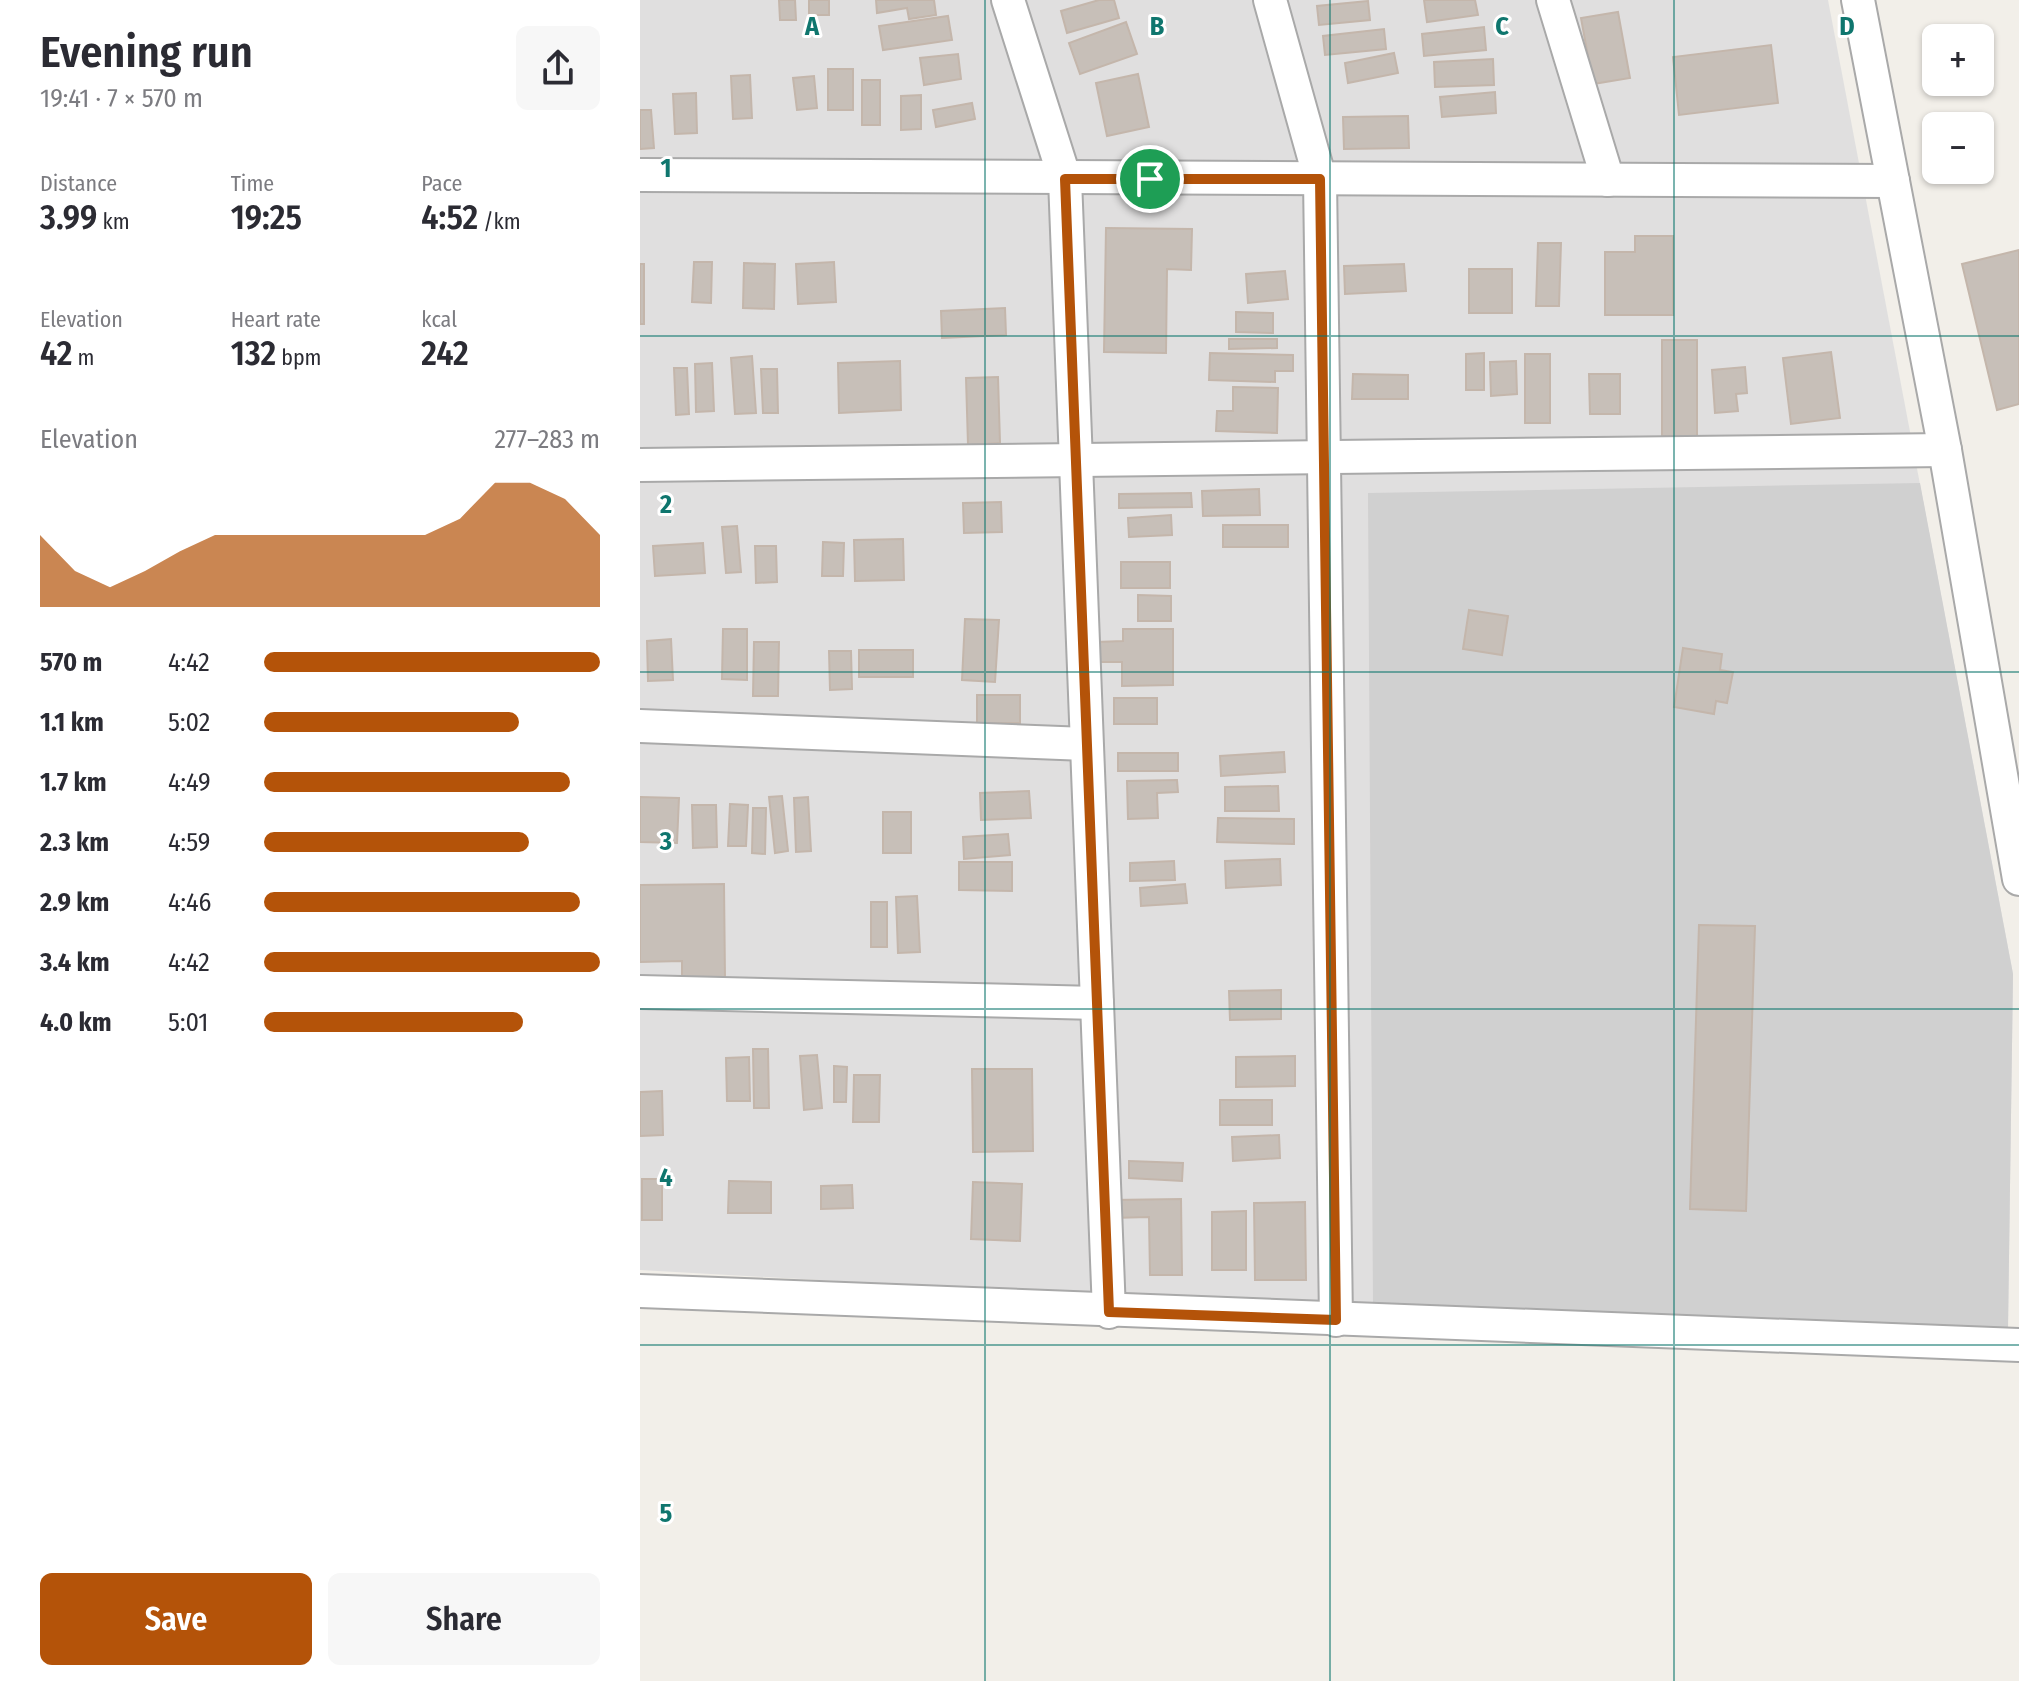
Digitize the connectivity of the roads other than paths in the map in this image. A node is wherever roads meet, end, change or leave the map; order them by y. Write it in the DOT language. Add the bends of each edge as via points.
graph roads {
  1 [pos="1008,0"];
  2 [pos="1270,0"];
  3 [pos="1553,0"];
  4 [pos="1858,0"];
  5 [pos="640,175"];
  6 [pos="1065,179"];
  7 [pos="1320,179"];
  8 [pos="1608,180"];
  9 [pos="1893,181"];
  10 [pos="1945,450"];
  11 [pos="1323,457"];
  12 [pos="1076,461"];
  13 [pos="640,465"];
  14 [pos="640,726"];
  15 [pos="1086,744"];
  16 [pos="2019,879"];
  17 [pos="640,992"];
  18 [pos="1097,1003"];
  19 [pos="640,1291"];
  20 [pos="1109,1312"];
  21 [pos="1336,1320"];
  22 [pos="2019,1345"];
  1 -- 6 [label="street"];
  2 -- 7 [label="street"];
  3 -- 8 [label="street"];
  4 -- 9 [label="street"];
  5 -- 6 [label="street"];
  6 -- 7 [label="street"];
  6 -- 12 [label="street"];
  7 -- 8 [label="street"];
  7 -- 11 [label="street"];
  8 -- 9 [label="street"];
  9 -- 10 [label="street"];
  10 -- 11 [label="street"];
  10 -- 16 [label="street"];
  11 -- 12 [label="street"];
  11 -- 21 [label="street"];
  12 -- 13 [label="street"];
  12 -- 15 [label="street"];
  14 -- 15 [label="street"];
  15 -- 18 [label="street"];
  17 -- 18 [label="street"];
  18 -- 20 [label="street"];
  19 -- 20 [label="street"];
  20 -- 21 [label="street"];
  21 -- 22 [label="street"];
}
